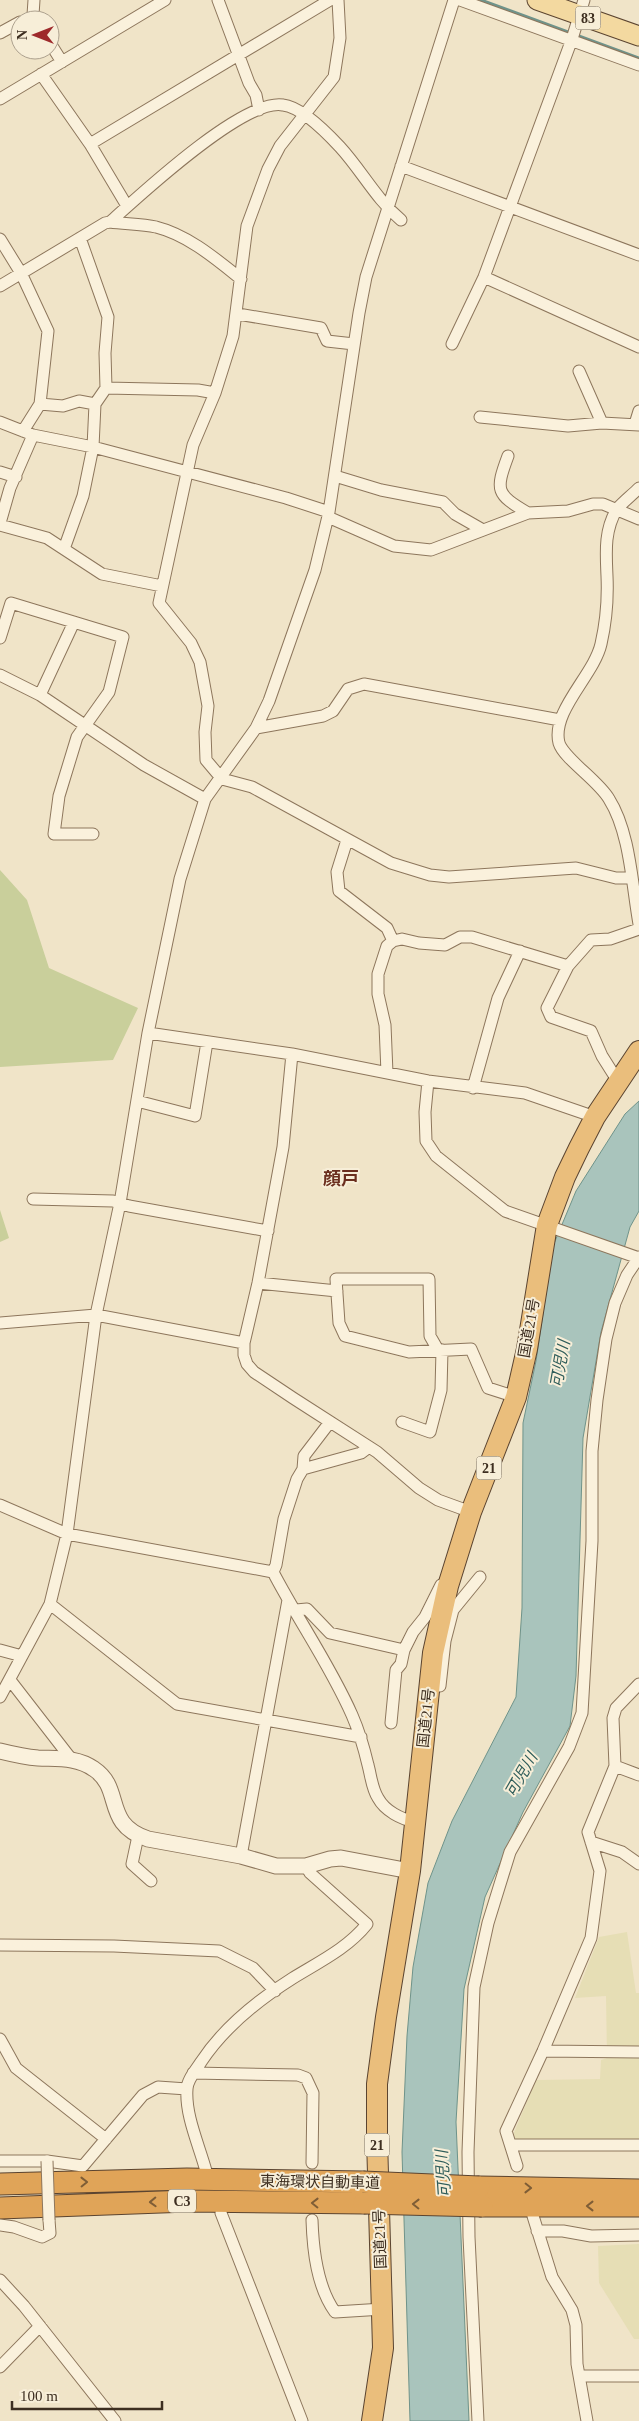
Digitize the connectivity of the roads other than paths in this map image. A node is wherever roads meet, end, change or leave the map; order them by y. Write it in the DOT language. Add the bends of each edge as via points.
graph roads {
  1 [pos="165,0"];
  2 [pos="218,0"];
  3 [pos="330,0"];
  4 [pos="338,0"];
  5 [pos="454,0"];
  6 [pos="460,0"];
  7 [pos="537,0"];
  8 [pos="576,25"];
  9 [pos="639,36"];
  10 [pos="238,54"];
  11 [pos="60,59"];
  12 [pos="62,62"];
  13 [pos="639,65"];
  14 [pos="42,74"];
  15 [pos="0,99"];
  16 [pos="259,110"];
  17 [pos="306,116"];
  18 [pos="90,144"];
  19 [pos="401,166"];
  20 [pos="127,206"];
  21 [pos="510,206"];
  22 [pos="386,208"];
  23 [pos="401,220"];
  24 [pos="110,222"];
  25 [pos="80,238"];
  26 [pos="0,239"];
  27 [pos="639,255"];
  28 [pos="21,273"];
  29 [pos="484,277"];
  30 [pos="242,279"];
  31 [pos="0,286"];
  32 [pos="238,314"];
  33 [pos="354,344"];
  34 [pos="452,344"];
  35 [pos="639,347"];
  36 [pos="579,371"];
  37 [pos="106,388"];
  38 [pos="215,393"];
  39 [pos="40,404"];
  40 [pos="96,404"];
  41 [pos="639,411"];
  42 [pos="480,417"];
  43 [pos="0,422"];
  44 [pos="602,423"];
  45 [pos="637,424"];
  46 [pos="28,433"];
  47 [pos="93,447"];
  48 [pos="508,456"];
  49 [pos="0,472"];
  50 [pos="186,474"];
  51 [pos="335,476"];
  52 [pos="16,477"];
  53 [pos="639,488"];
  54 [pos="617,509"];
  55 [pos="328,514"];
  56 [pos="528,514"];
  57 [pos="639,519"];
  58 [pos="0,524"];
  59 [pos="483,530"];
  60 [pos="64,549"];
  61 [pos="162,586"];
  62 [pos="74,622"];
  63 [pos="0,638"];
  64 [pos="0,675"];
  65 [pos="40,695"];
  66 [pos="560,720"];
  67 [pos="84,725"];
  68 [pos="256,728"];
  69 [pos="222,779"];
  70 [pos="205,799"];
  71 [pos="93,834"];
  72 [pos="347,840"];
  73 [pos="631,878"];
  74 [pos="639,924"];
  75 [pos="639,929"];
  76 [pos="394,941"];
  77 [pos="520,951"];
  78 [pos="568,966"];
  79 [pos="148,1033"];
  80 [pos="207,1042"];
  81 [pos="639,1050"];
  82 [pos="292,1054"];
  83 [pos="387,1073"];
  84 [pos="622,1078"];
  85 [pos="428,1081"];
  86 [pos="472,1088"];
  87 [pos="137,1101"];
  88 [pos="596,1117"];
  89 [pos="33,1199"];
  90 [pos="120,1203"];
  91 [pos="552,1227"];
  92 [pos="268,1231"];
  93 [pos="639,1258"];
  94 [pos="258,1284"];
  95 [pos="336,1291"];
  96 [pos="96,1315"];
  97 [pos="0,1323"];
  98 [pos="244,1343"];
  99 [pos="440,1350"];
  100 [pos="516,1397"];
  101 [pos="330,1422"];
  102 [pos="402,1422"];
  103 [pos="369,1447"];
  104 [pos="303,1470"];
  105 [pos="0,1505"];
  106 [pos="471,1512"];
  107 [pos="67,1534"];
  108 [pos="273,1572"];
  109 [pos="480,1577"];
  110 [pos="448,1586"];
  111 [pos="288,1600"];
  112 [pos="50,1604"];
  113 [pos="448,1609"];
  114 [pos="296,1610"];
  115 [pos="0,1650"];
  116 [pos="404,1650"];
  117 [pos="22,1656"];
  118 [pos="10,1680"];
  119 [pos="639,1684"];
  120 [pos="440,1686"];
  121 [pos="0,1696"];
  122 [pos="265,1721"];
  123 [pos="391,1723"];
  124 [pos="361,1737"];
  125 [pos="0,1751"];
  126 [pos="72,1760"];
  127 [pos="615,1766"];
  128 [pos="639,1775"];
  129 [pos="415,1822"];
  130 [pos="138,1836"];
  131 [pos="591,1842"];
  132 [pos="241,1856"];
  133 [pos="639,1864"];
  134 [pos="306,1866"];
  135 [pos="410,1871"];
  136 [pos="151,1881"];
  137 [pos="0,1945"];
  138 [pos="275,1991"];
  139 [pos="0,2039"];
  140 [pos="544,2051"];
  141 [pos="639,2052"];
  142 [pos="194,2073"];
  143 [pos="186,2090"];
  144 [pos="106,2139"];
  145 [pos="511,2145"];
  146 [pos="639,2145"];
  147 [pos="0,2161"];
  148 [pos="47,2161"];
  149 [pos="312,2163"];
  150 [pos="517,2166"];
  151 [pos="206,2171"];
  152 [pos="0,2184"];
  153 [pos="639,2190"];
  154 [pos="481,2196"];
  155 [pos="639,2206"];
  156 [pos="0,2208"];
  157 [pos="221,2213"];
  158 [pos="532,2216"];
  159 [pos="312,2220"];
  160 [pos="0,2225"];
  161 [pos="538,2231"];
  162 [pos="639,2235"];
  163 [pos="0,2280"];
  164 [pos="383,2309"];
  165 [pos="40,2326"];
  166 [pos="0,2367"];
  167 [pos="579,2376"];
  168 [pos="639,2376"];
  169 [pos="116,2421"];
  170 [pos="302,2421"];
  171 [pos="372,2421"];
  172 [pos="478,2421"];
  173 [pos="587,2421"];
  1 -- 12 [label="street"];
  2 -- 10 [label="street"];
  3 -- 10 [label="street"];
  4 -- 17 [label="street" via="340,38 334,77"];
  5 -- 19 [label="street"];
  6 -- 8 [label="street"];
  7 -- 8 [label="main road, 83"];
  8 -- 9 [label="main road, 83"];
  8 -- 13 [label="street"];
  8 -- 21 [label="street"];
  10 -- 16 [label="street"];
  10 -- 18 [label="street"];
  11 -- 12 [label="street"];
  12 -- 14 [label="street"];
  14 -- 15 [label="street"];
  14 -- 18 [label="street"];
  16 -- 17 [label="street" via="276,104 284,105 298,109"];
  16 -- 20 [label="street" via="196,148"];
  17 -- 22 [label="street" via="340,147"];
  17 -- 30 [label="street" via="280,146 265,176 247,226"];
  18 -- 20 [label="street"];
  19 -- 21 [label="street"];
  19 -- 22 [label="street"];
  20 -- 24 [label="street"];
  21 -- 27 [label="street"];
  21 -- 29 [label="street"];
  22 -- 23 [label="street"];
  22 -- 33 [label="street" via="366,277"];
  24 -- 25 [label="street"];
  24 -- 30 [label="street" via="172,232"];
  25 -- 28 [label="street"];
  25 -- 37 [label="street" via="108,317"];
  26 -- 28 [label="street"];
  28 -- 31 [label="street"];
  28 -- 39 [label="street" via="48,331"];
  29 -- 34 [label="street"];
  29 -- 35 [label="street"];
  30 -- 32 [label="street"];
  32 -- 33 [label="street" via="320,328 327,341"];
  32 -- 38 [label="street" via="229,354"];
  33 -- 51 [label="street"];
  36 -- 44 [label="street"];
  37 -- 38 [label="street"];
  37 -- 40 [label="street"];
  38 -- 50 [label="street" via="193,445"];
  39 -- 40 [label="street" via="63,406 79,401"];
  39 -- 46 [label="street"];
  40 -- 47 [label="street"];
  41 -- 45 [label="street"];
  42 -- 44 [label="street" via="568,426"];
  43 -- 46 [label="street"];
  44 -- 45 [label="street"];
  46 -- 47 [label="street"];
  46 -- 52 [label="street"];
  47 -- 50 [label="street"];
  47 -- 60 [label="street" via="83,496"];
  48 -- 56 [label="street" via="499,480 501,492 506,500"];
  49 -- 52 [label="street"];
  50 -- 55 [label="street" via="286,498"];
  50 -- 61 [label="street"];
  51 -- 55 [label="street"];
  51 -- 59 [label="street" via="381,490 443,502 455,514"];
  52 -- 58 [label="street"];
  53 -- 54 [label="street"];
  54 -- 56 [label="street" via="594,504 568,511"];
  54 -- 57 [label="street"];
  54 -- 66 [label="street" via="608,530 605,549 607,577 602,643 598,656"];
  55 -- 59 [label="street" via="380,540 407,548 430,550"];
  55 -- 68 [label="street" via="304,604"];
  56 -- 59 [label="street"];
  58 -- 60 [label="street" via="47,538"];
  60 -- 61 [label="street" via="102,574"];
  61 -- 69 [label="street" via="159,602 192,643 200,662 208,706 206,760"];
  62 -- 63 [label="street" via="11,603"];
  62 -- 65 [label="street"];
  62 -- 67 [label="street" via="122,637 109,692"];
  64 -- 65 [label="street"];
  65 -- 67 [label="street"];
  66 -- 68 [label="street" via="364,684 348,689 333,711 323,716"];
  66 -- 73 [label="street" via="558,732 564,753 593,778 619,817"];
  67 -- 70 [label="street" via="144,765"];
  67 -- 71 [label="street" via="77,737 59,796 54,834"];
  68 -- 69 [label="street"];
  69 -- 70 [label="street"];
  69 -- 72 [label="street" via="252,787"];
  70 -- 79 [label="street" via="180,879"];
  72 -- 73 [label="street" via="391,863 430,875 449,877 576,868 616,878"];
  72 -- 76 [label="street" via="337,872 339,891 387,928"];
  73 -- 74 [label="street"];
  75 -- 78 [label="street" via="610,939 591,940"];
  76 -- 77 [label="street" via="402,939 419,944 446,945 460,937 472,936"];
  76 -- 83 [label="street" via="386,946 378,974"];
  77 -- 78 [label="street"];
  77 -- 86 [label="street" via="498,998"];
  78 -- 84 [label="street" via="547,1008 551,1017 591,1031 602,1056"];
  79 -- 80 [label="street"];
  79 -- 87 [label="street"];
  80 -- 82 [label="street"];
  80 -- 87 [label="street" via="195,1116"];
  81 -- 84 [label="highway, 国道21号 / 21"];
  82 -- 83 [label="street"];
  82 -- 92 [label="street" via="283,1147"];
  83 -- 85 [label="street"];
  84 -- 88 [label="highway, 国道21号 / 21"];
  85 -- 86 [label="street"];
  85 -- 91 [label="street" via="426,1141 436,1156 505,1211"];
  86 -- 88 [label="street" via="525,1093"];
  87 -- 90 [label="street"];
  88 -- 91 [label="highway, 国道21号 / 21" via="565,1177"];
  89 -- 90 [label="street"];
  90 -- 92 [label="street"];
  90 -- 96 [label="street"];
  91 -- 93 [label="street"];
  91 -- 100 [label="highway, 国道21号 / 21"];
  92 -- 94 [label="street"];
  93 -- 172 [label="street" via="626,1276 615,1303 597,1400 592,1451 592,1541 582,1713 569,1747 510,1852 488,1923 474,1987 468,2152"];
  94 -- 95 [label="street"];
  94 -- 98 [label="street"];
  95 -- 99 [label="street" via="339,1323 346,1336 409,1352"];
  95 -- 99 [label="street" via="336,1279 429,1279 430,1336"];
  96 -- 97 [label="street"];
  96 -- 98 [label="street"];
  96 -- 107 [label="street"];
  98 -- 101 [label="street" via="244,1355 254,1372"];
  99 -- 100 [label="street" via="471,1349 488,1388"];
  99 -- 102 [label="street" via="441,1390 430,1432"];
  100 -- 106 [label="highway, 国道21号 / 21"];
  101 -- 103 [label="street"];
  101 -- 104 [label="street" via="304,1456"];
  103 -- 104 [label="street" via="361,1453"];
  103 -- 106 [label="street" via="419,1488 438,1500"];
  104 -- 108 [label="street" via="284,1519"];
  105 -- 107 [label="street"];
  106 -- 110 [label="highway, 国道21号 / 21"];
  107 -- 108 [label="street"];
  107 -- 112 [label="street"];
  108 -- 111 [label="street"];
  109 -- 113 [label="street"];
  110 -- 113 [label="highway, 国道21号 / 21"];
  110 -- 116 [label="street" via="440,1585"];
  111 -- 114 [label="street"];
  111 -- 122 [label="street"];
  112 -- 117 [label="street"];
  112 -- 122 [label="street" via="177,1704"];
  113 -- 120 [label="street"];
  113 -- 129 [label="highway, 国道21号 / 21" via="433,1653"];
  114 -- 116 [label="street" via="307,1610 330,1633"];
  114 -- 124 [label="street" via="352,1713"];
  115 -- 117 [label="street"];
  116 -- 123 [label="street" via="396,1670"];
  117 -- 118 [label="street"];
  118 -- 121 [label="street"];
  118 -- 126 [label="street"];
  119 -- 127 [label="street" via="616,1708 613,1718"];
  122 -- 124 [label="street"];
  122 -- 132 [label="street"];
  124 -- 129 [label="street" via="377,1797 388,1810 404,1820"];
  125 -- 126 [label="street"];
  126 -- 130 [label="street" via="82,1762 103,1776 122,1823"];
  127 -- 128 [label="street"];
  127 -- 131 [label="street" via="588,1832"];
  129 -- 135 [label="highway, 国道21号 / 21"];
  130 -- 132 [label="street"];
  130 -- 136 [label="street" via="132,1864"];
  131 -- 133 [label="street" via="622,1852"];
  131 -- 140 [label="street" via="600,1871 591,1938"];
  132 -- 134 [label="street" via="276,1866"];
  134 -- 135 [label="street" via="341,1858"];
  134 -- 138 [label="street" via="310,1874 367,1924 357,1937"];
  135 -- 164 [label="highway, 国道21号 / 21" via="377,2084"];
  137 -- 138 [label="street" via="219,1951 254,1968"];
  138 -- 142 [label="street" via="229,2025"];
  139 -- 144 [label="street" via="16,2068"];
  140 -- 141 [label="street"];
  140 -- 145 [label="street" via="506,2131"];
  142 -- 143 [label="street"];
  142 -- 149 [label="street" via="298,2075 306,2078 313,2093"];
  143 -- 144 [label="street" via="158,2087 143,2095"];
  143 -- 151 [label="street" via="186,2101"];
  144 -- 148 [label="street" via="83,2166"];
  145 -- 146 [label="street"];
  145 -- 150 [label="street"];
  147 -- 148 [label="street"];
  148 -- 160 [label="street, bridge" via="50,2233 42,2237"];
  152 -- 154 [label="highway, 東海環状自動車道 / C3, one-way, bridge" via="187,2179 363,2182"];
  154 -- 153 [label="highway, 東海環状自動車道 / C3, one-way"];
  155 -- 154 [label="highway, 東海環状自動車道 / C3, one-way"];
  154 -- 156 [label="highway, 東海環状自動車道 / C3, one-way, bridge" via="364,2203 188,2201"];
  157 -- 170 [label="street"];
  158 -- 161 [label="street"];
  159 -- 164 [label="street" via="313,2244 325,2299 334,2312"];
  161 -- 162 [label="street" via="591,2236"];
  161 -- 167 [label="street" via="552,2277 572,2310"];
  163 -- 165 [label="street"];
  164 -- 171 [label="highway, 国道21号 / 21" via="382,2348"];
  165 -- 166 [label="street"];
  165 -- 169 [label="street"];
  167 -- 168 [label="street"];
  167 -- 173 [label="street"];
}
